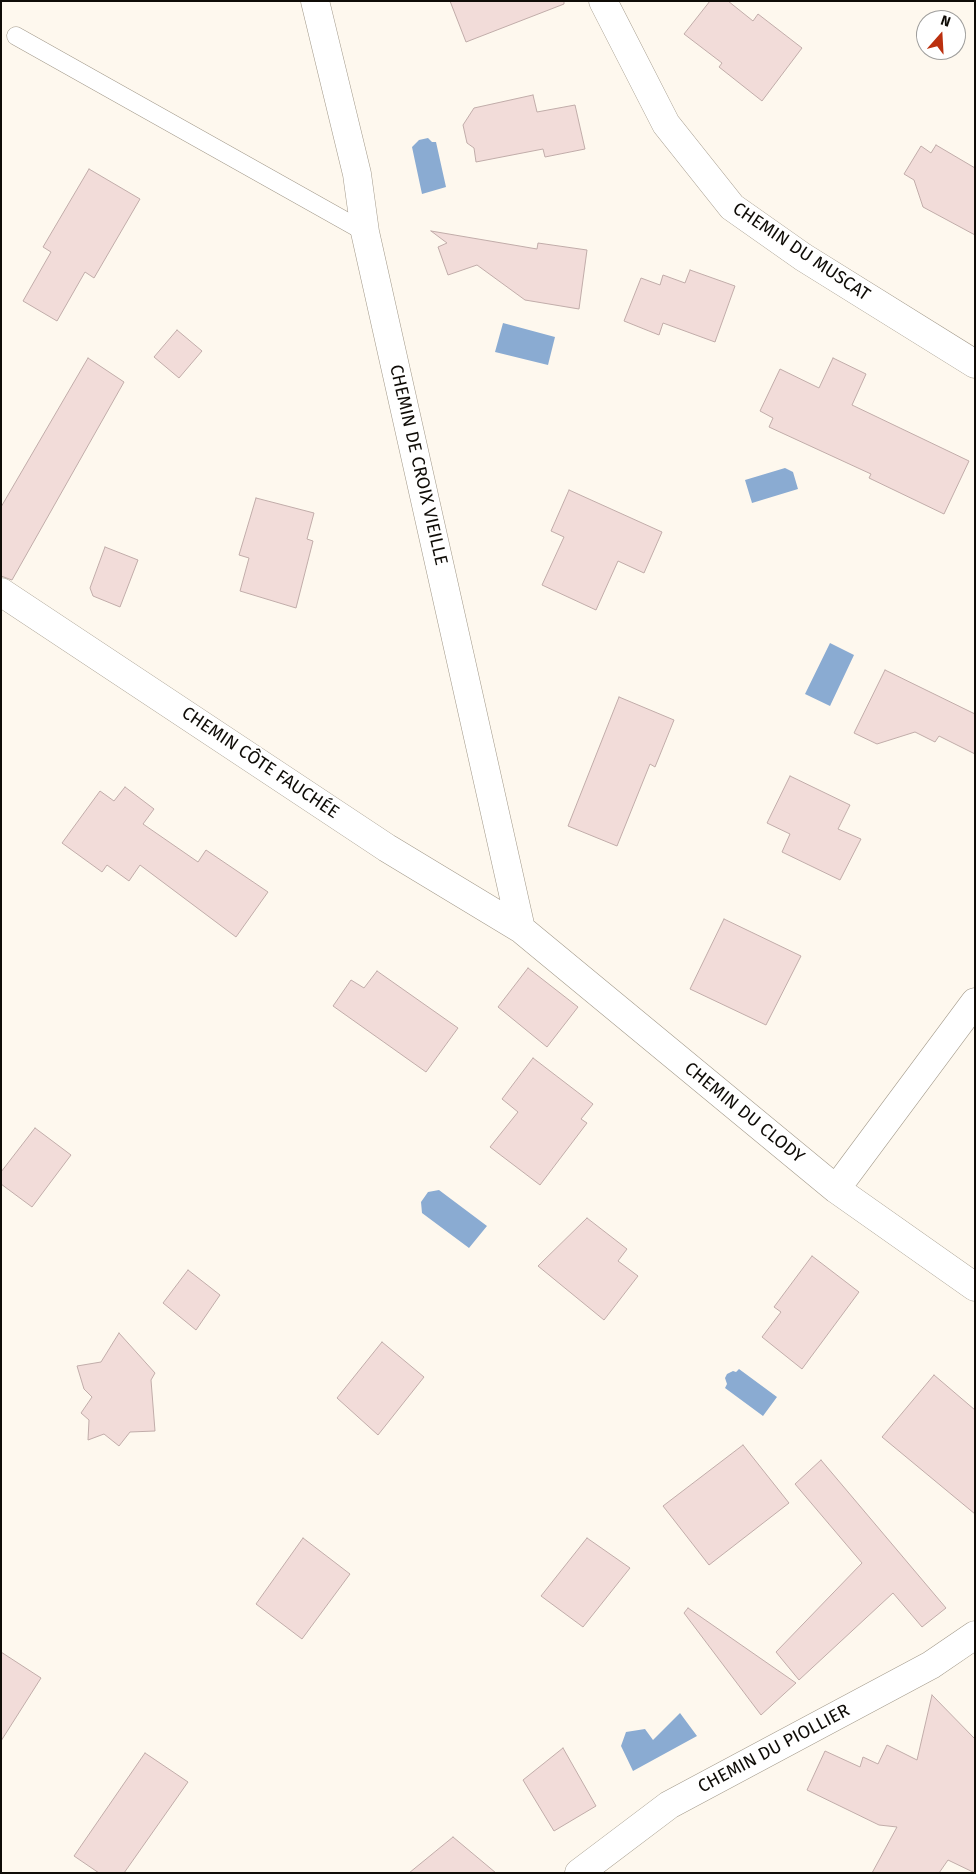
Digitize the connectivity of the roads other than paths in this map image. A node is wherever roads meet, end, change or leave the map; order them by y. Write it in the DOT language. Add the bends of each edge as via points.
graph roads {
  1 [pos="315,1"];
  2 [pos="603,1"];
  3 [pos="16,36"];
  4 [pos="366,232"];
  5 [pos="975,364"];
  6 [pos="1,592"];
  7 [pos="522,929"];
  8 [pos="975,1002"];
  9 [pos="836,1189"];
  10 [pos="975,1287"];
  11 [pos="975,1635"];
  12 [pos="579,1873"];
  1 -- 4 [label="street, CHEMIN DE CROIX VIEILLE" via="357,174"];
  2 -- 5 [label="street, CHEMIN DU MUSCAT" via="666,124 732,207 803,257"];
  3 -- 4 [label="lane"];
  4 -- 7 [label="street, CHEMIN DE CROIX VIEILLE"];
  6 -- 7 [label="street, CHEMIN CÔTE FAUCHÉE" via="387,848"];
  7 -- 9 [label="street, CHEMIN DU CLODY"];
  8 -- 9 [label="street"];
  9 -- 10 [label="street, CHEMIN DU CLODY"];
  11 -- 12 [label="street, CHEMIN DU PIOLLIER" via="931,1665 669,1805"];
}
